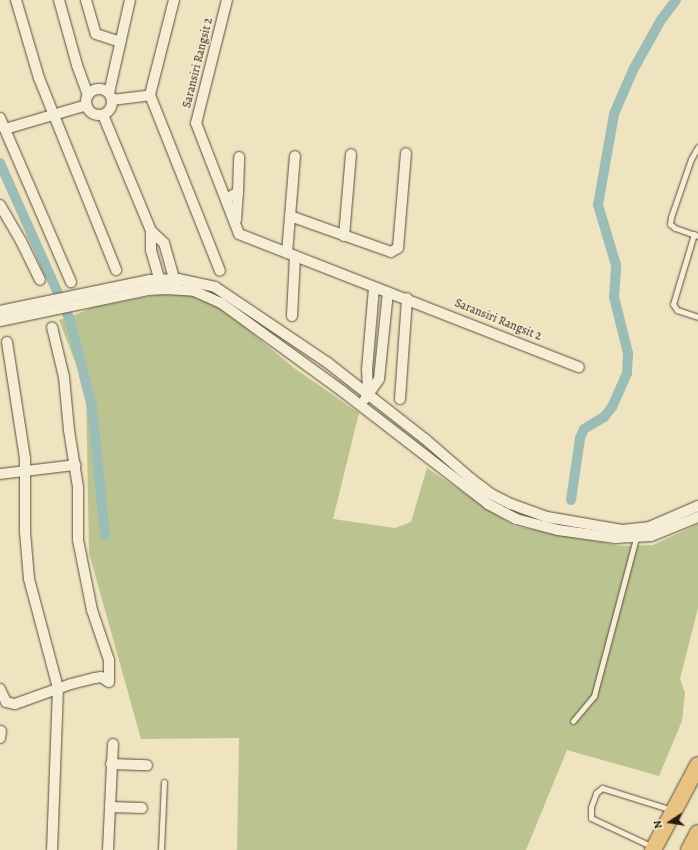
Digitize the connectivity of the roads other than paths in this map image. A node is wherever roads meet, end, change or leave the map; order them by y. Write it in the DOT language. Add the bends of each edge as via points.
graph roads {
  1 [pos="16,0"];
  2 [pos="59,0"];
  3 [pos="86,0"];
  4 [pos="130,0"];
  5 [pos="174,0"];
  6 [pos="227,0"];
  7 [pos="120,42"];
  8 [pos="150,95"];
  9 [pos="110,96"];
  10 [pos="88,100"];
  11 [pos="53,114"];
  12 [pos="103,116"];
  13 [pos="0,118"];
  14 [pos="5,129"];
  15 [pos="698,147"];
  16 [pos="351,154"];
  17 [pos="406,154"];
  18 [pos="295,156"];
  19 [pos="239,157"];
  20 [pos="238,192"];
  21 [pos="226,199"];
  22 [pos="0,205"];
  23 [pos="290,216"];
  24 [pos="236,225"];
  25 [pos="151,231"];
  26 [pos="696,235"];
  27 [pos="344,236"];
  28 [pos="291,254"];
  29 [pos="116,270"];
  30 [pos="220,271"];
  31 [pos="175,279"];
  32 [pos="40,280"];
  33 [pos="71,282"];
  34 [pos="160,284"];
  35 [pos="374,288"];
  36 [pos="177,290"];
  37 [pos="388,292"];
  38 [pos="407,298"];
  39 [pos="51,305"];
  40 [pos="0,311"];
  41 [pos="292,316"];
  42 [pos="698,317"];
  43 [pos="0,321"];
  44 [pos="52,327"];
  45 [pos="7,342"];
  46 [pos="306,348"];
  47 [pos="299,359"];
  48 [pos="579,367"];
  49 [pos="368,394"];
  50 [pos="400,399"];
  51 [pos="360,405"];
  52 [pos="425,439"];
  53 [pos="420,452"];
  54 [pos="75,465"];
  55 [pos="26,471"];
  56 [pos="0,474"];
  57 [pos="698,506"];
  58 [pos="698,517"];
  59 [pos="636,538"];
  60 [pos="58,688"];
  61 [pos="0,689"];
  62 [pos="573,721"];
  63 [pos="113,744"];
  64 [pos="111,764"];
  65 [pos="147,765"];
  66 [pos="698,765"];
  67 [pos="164,782"];
  68 [pos="110,806"];
  69 [pos="142,808"];
  70 [pos="674,811"];
  71 [pos="698,833"];
  72 [pos="653,849"];
  73 [pos="52,850"];
  74 [pos="108,850"];
  75 [pos="161,850"];
  76 [pos="689,850"];
  1 -- 11 [label="street" via="39,78"];
  2 -- 10 [label="street"];
  3 -- 7 [label="street" via="96,34"];
  4 -- 7 [label="street"];
  5 -- 8 [label="street"];
  6 -- 21 [label="street, Saransiri Rangsit 2" via="196,123"];
  7 -- 9 [label="street"];
  8 -- 9 [label="street"];
  8 -- 30 [label="street"];
  9 -- 10 [label="street" via="98,88"];
  9 -- 12 [label="street" via="111,108"];
  10 -- 11 [label="street"];
  10 -- 12 [label="street" via="95,115"];
  11 -- 14 [label="street"];
  11 -- 29 [label="street"];
  12 -- 25 [label="street"];
  13 -- 14 [label="street"];
  14 -- 33 [label="street"];
  15 -- 26 [label="lane" via="688,166 670,224"];
  16 -- 27 [label="street"];
  17 -- 27 [label="street" via="398,248 392,252"];
  18 -- 23 [label="street"];
  19 -- 20 [label="street"];
  20 -- 21 [label="street"];
  20 -- 24 [label="street"];
  21 -- 24 [label="street, Saransiri Rangsit 2"];
  22 -- 32 [label="street"];
  23 -- 27 [label="street"];
  23 -- 28 [label="street"];
  24 -- 28 [label="street, Saransiri Rangsit 2" via="239,234"];
  25 -- 31 [label="street" via="164,243"];
  25 -- 34 [label="street" via="151,250"];
  26 -- 42 [label="lane" via="673,304 677,310"];
  28 -- 35 [label="street, Saransiri Rangsit 2"];
  28 -- 41 [label="street"];
  31 -- 34 [label="street"];
  31 -- 36 [label="street"];
  31 -- 46 [label="street" via="215,287"];
  34 -- 36 [label="street"];
  34 -- 39 [label="street" via="130,283 82,299"];
  35 -- 37 [label="street, Saransiri Rangsit 2"];
  35 -- 49 [label="street" via="367,370"];
  36 -- 47 [label="street" via="194,291 221,302"];
  37 -- 38 [label="street, Saransiri Rangsit 2"];
  37 -- 49 [label="street" via="379,379"];
  38 -- 48 [label="street, Saransiri Rangsit 2"];
  38 -- 50 [label="street"];
  39 -- 40 [label="street"];
  39 -- 43 [label="street"];
  44 -- 54 [label="street" via="64,377"];
  45 -- 55 [label="street"];
  46 -- 47 [label="street"];
  46 -- 49 [label="street"];
  47 -- 51 [label="street"];
  49 -- 51 [label="street"];
  49 -- 52 [label="street"];
  51 -- 53 [label="street"];
  52 -- 53 [label="street"];
  52 -- 57 [label="street" via="491,494 526,511 546,517 591,526 638,530"];
  53 -- 59 [label="street" via="488,504 516,519 558,530 614,538"];
  54 -- 55 [label="street"];
  54 -- 60 [label="street" via="78,487 78,540 92,610 109,660 109,682 101,677"];
  55 -- 56 [label="street"];
  55 -- 60 [label="street" via="25,532 30,580"];
  58 -- 59 [label="street" via="651,536"];
  59 -- 62 [label="lane" via="594,696"];
  60 -- 61 [label="street" via="15,704 6,702"];
  60 -- 73 [label="street"];
  63 -- 64 [label="street"];
  64 -- 65 [label="street"];
  64 -- 68 [label="street"];
  66 -- 70 [label="main road"];
  67 -- 75 [label="lane"];
  68 -- 69 [label="street"];
  68 -- 74 [label="street"];
  70 -- 72 [label="main road"];
  70 -- 72 [label="lane" via="602,788 596,793 591,807 591,818"];
  71 -- 76 [label="main road"];
}
